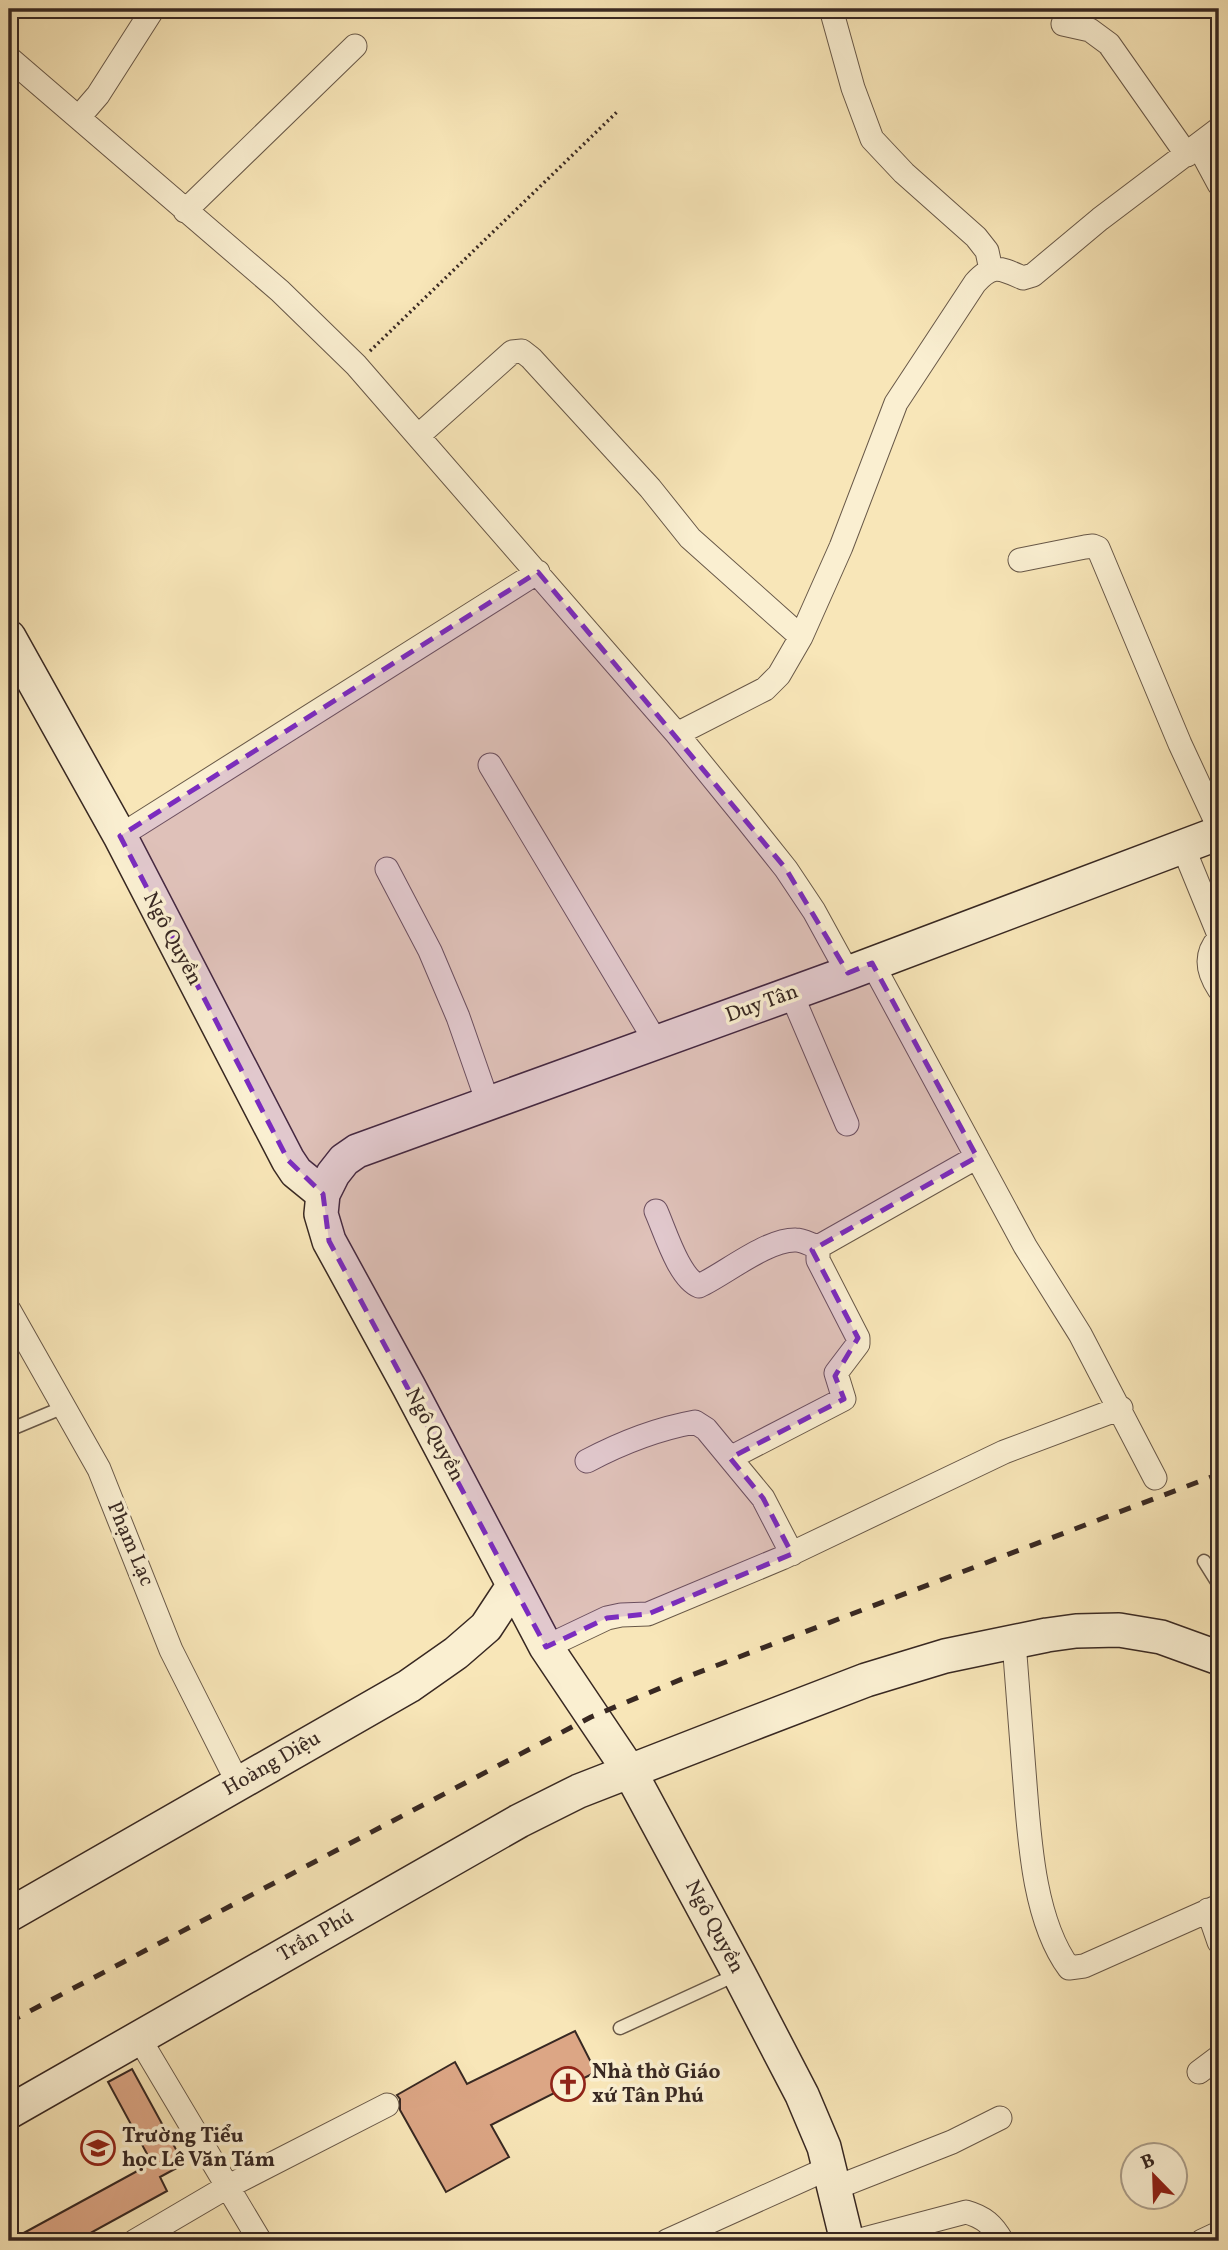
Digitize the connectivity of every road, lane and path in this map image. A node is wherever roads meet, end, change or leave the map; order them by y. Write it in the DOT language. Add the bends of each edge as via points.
graph roads {
  1 [pos="153,9"];
  2 [pos="831,9"];
  3 [pos="1063,24"];
  4 [pos="355,47"];
  5 [pos="9,58"];
  6 [pos="618,111"];
  7 [pos="79,117"];
  8 [pos="1219,129"];
  9 [pos="1193,150"];
  10 [pos="1219,184"];
  11 [pos="185,211"];
  12 [pos="991,270"];
  13 [pos="356,365"];
  14 [pos="418,436"];
  15 [pos="1020,560"];
  16 [pos="538,572"];
  17 [pos="9,637"];
  18 [pos="801,637"];
  19 [pos="677,734"];
  20 [pos="490,765"];
  21 [pos="1219,828"];
  22 [pos="1219,834"];
  23 [pos="120,836"];
  24 [pos="1183,847"];
  25 [pos="387,869"];
  26 [pos="1219,937"];
  27 [pos="860,968"];
  28 [pos="1219,989"];
  29 [pos="792,993"];
  30 [pos="656,1042"];
  31 [pos="488,1103"];
  32 [pos="847,1124"];
  33 [pos="977,1157"];
  34 [pos="323,1194"];
  35 [pos="656,1211"];
  36 [pos="817,1247"];
  37 [pos="9,1310"];
  38 [pos="64,1407"];
  39 [pos="1121,1408"];
  40 [pos="9,1430"];
  41 [pos="730,1458"];
  42 [pos="587,1461"];
  43 [pos="1155,1478"];
  44 [pos="792,1554"];
  45 [pos="1204,1561"];
  46 [pos="1219,1585"];
  47 [pos="513,1586"];
  48 [pos="1014,1642"];
  49 [pos="545,1647"];
  50 [pos="1219,1658"];
  51 [pos="630,1772"];
  52 [pos="238,1783"];
  53 [pos="1214,1908"];
  54 [pos="9,1914"];
  55 [pos="1219,1942"];
  56 [pos="739,1974"];
  57 [pos="620,2028"];
  58 [pos="139,2038"];
  59 [pos="1219,2057"];
  60 [pos="1199,2072"];
  61 [pos="387,2105"];
  62 [pos="9,2112"];
  63 [pos="1000,2118"];
  64 [pos="833,2177"];
  65 [pos="227,2187"];
  66 [pos="1219,2233"];
  67 [pos="135,2241"];
  68 [pos="260,2241"];
  69 [pos="667,2241"];
  70 [pos="847,2241"];
  71 [pos="856,2241"];
  72 [pos="1002,2241"];
  73 [pos="1202,2241"];
  1 -- 7 [label="street"];
  2 -- 12 [label="street" via="872,139 976,237 987,251"];
  3 -- 9 [label="street" via="1090,30 1109,44"];
  4 -- 11 [label="street"];
  5 -- 7 [label="street"];
  6 -- 13 [label="path"];
  7 -- 11 [label="street"];
  8 -- 9 [label="street"];
  9 -- 10 [label="street"];
  9 -- 12 [label="street" via="1033,275 1023,278 1001,268"];
  11 -- 13 [label="street" via="280,291"];
  12 -- 18 [label="street" via="975,283 896,403"];
  13 -- 14 [label="street"];
  14 -- 16 [label="street"];
  14 -- 18 [label="street" via="512,352 522,351 650,488 690,538"];
  15 -- 21 [label="street" via="1098,548"];
  16 -- 19 [label="street"];
  16 -- 23 [label="street"];
  17 -- 23 [label="street, Ngô Quyền"];
  18 -- 19 [label="street" via="779,675 765,689"];
  19 -- 27 [label="street"];
  20 -- 30 [label="street"];
  22 -- 24 [label="street, Duy Tân"];
  23 -- 34 [label="street, Ngô Quyền" via="288,1160"];
  24 -- 26 [label="street"];
  24 -- 27 [label="street, Duy Tân"];
  25 -- 31 [label="street" via="430,951"];
  26 -- 28 [label="street" via="1208,957 1209,971"];
  27 -- 29 [label="street, Duy Tân"];
  27 -- 33 [label="street"];
  29 -- 30 [label="street, Duy Tân"];
  29 -- 32 [label="street"];
  30 -- 31 [label="street, Duy Tân"];
  31 -- 34 [label="street, Duy Tân" via="358,1152 344,1160"];
  33 -- 36 [label="street"];
  33 -- 39 [label="street"];
  34 -- 47 [label="street, Ngô Quyền" via="321,1214 329,1241"];
  35 -- 36 [label="street" via="684,1272 699,1286 777,1244 795,1240"];
  36 -- 41 [label="street" via="818,1260 858,1338 836,1373 844,1399"];
  37 -- 38 [label="street, Phạm Lạc"];
  38 -- 40 [label="lane"];
  38 -- 52 [label="street, Phạm Lạc" via="99,1469 172,1650"];
  39 -- 43 [label="street"];
  39 -- 44 [label="street" via="1004,1452"];
  41 -- 42 [label="street" via="695,1422 667,1427"];
  41 -- 44 [label="street" via="763,1498"];
  44 -- 49 [label="street" via="648,1614 607,1618"];
  45 -- 46 [label="lane"];
  47 -- 49 [label="street, Ngô Quyền"];
  47 -- 52 [label="street, Hoàng Diệu" via="486,1627 456,1653 409,1686"];
  48 -- 50 [label="street, Trần Phú" via="1076,1631 1119,1630 1161,1637"];
  48 -- 51 [label="street, Trần Phú" via="897,1670"];
  48 -- 53 [label="street" via="1031,1863 1047,1921 1069,1968 1084,1966"];
  49 -- 51 [label="street, Ngô Quyền"];
  51 -- 56 [label="street, Ngô Quyền"];
  51 -- 58 [label="street, Trần Phú" via="519,1821"];
  52 -- 54 [label="street, Hoàng Diệu"];
  53 -- 55 [label="street"];
  56 -- 57 [label="lane"];
  56 -- 64 [label="street, Ngô Quyền" via="802,2095"];
  58 -- 62 [label="street, Trần Phú"];
  58 -- 65 [label="street"];
  59 -- 60 [label="street"];
  61 -- 65 [label="street"];
  63 -- 64 [label="street" via="953,2142"];
  64 -- 69 [label="street"];
  64 -- 70 [label="street, Ngô Quyền"];
  65 -- 67 [label="street"];
  65 -- 68 [label="street"];
  66 -- 73 [label="street"];
  71 -- 72 [label="street" via="966,2212 993,2227"];
}
